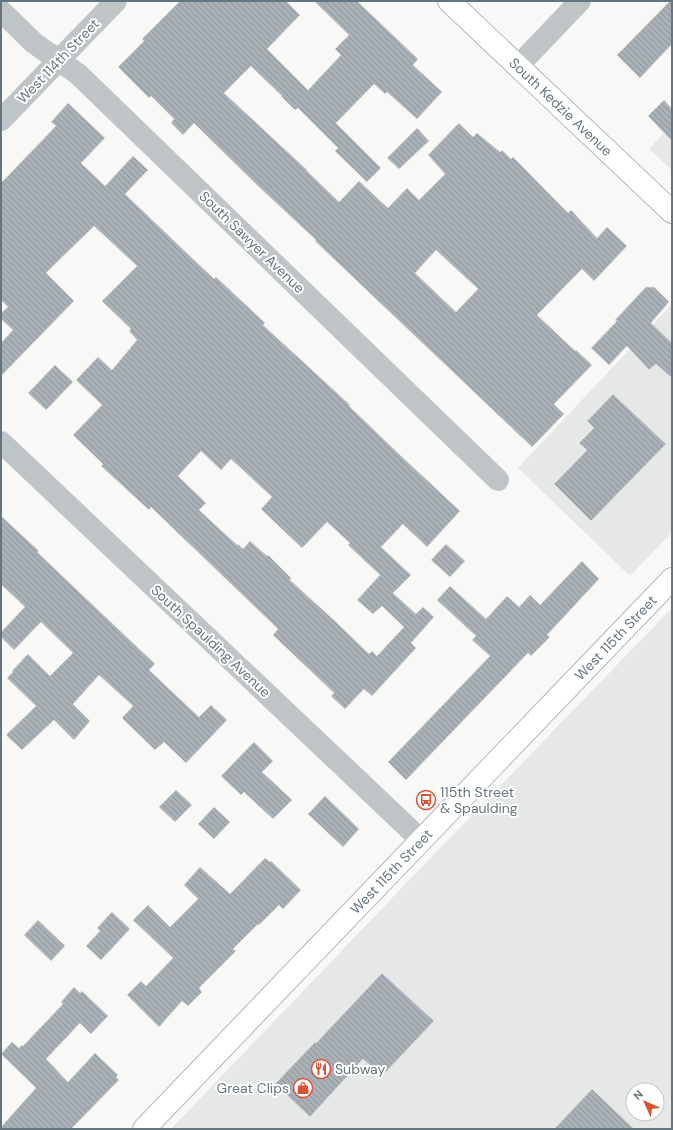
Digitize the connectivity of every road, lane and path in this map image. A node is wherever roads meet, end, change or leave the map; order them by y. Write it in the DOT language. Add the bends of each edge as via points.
graph roads {
  1 [pos="116,1"];
  2 [pos="449,1"];
  3 [pos="580,1"];
  4 [pos="1,11"];
  5 [pos="58,60"];
  6 [pos="518,66"];
  7 [pos="1,120"];
  8 [pos="672,212"];
  9 [pos="1,442"];
  10 [pos="498,480"];
  11 [pos="672,579"];
  12 [pos="421,840"];
  13 [pos="144,1129"];
  1 -- 5 [label="street, West 114th Street"];
  2 -- 6 [label="street, South Kedzie Avenue"];
  3 -- 6 [label="street"];
  4 -- 5 [label="street, South Sawyer Avenue" via="34,43"];
  5 -- 7 [label="street, West 114th Street"];
  5 -- 10 [label="street, South Sawyer Avenue" via="84,80"];
  6 -- 8 [label="street, South Kedzie Avenue"];
  9 -- 12 [label="street, South Spaulding Avenue"];
  11 -- 12 [label="street, West 115th Street"];
  12 -- 13 [label="street, West 115th Street"];
}
